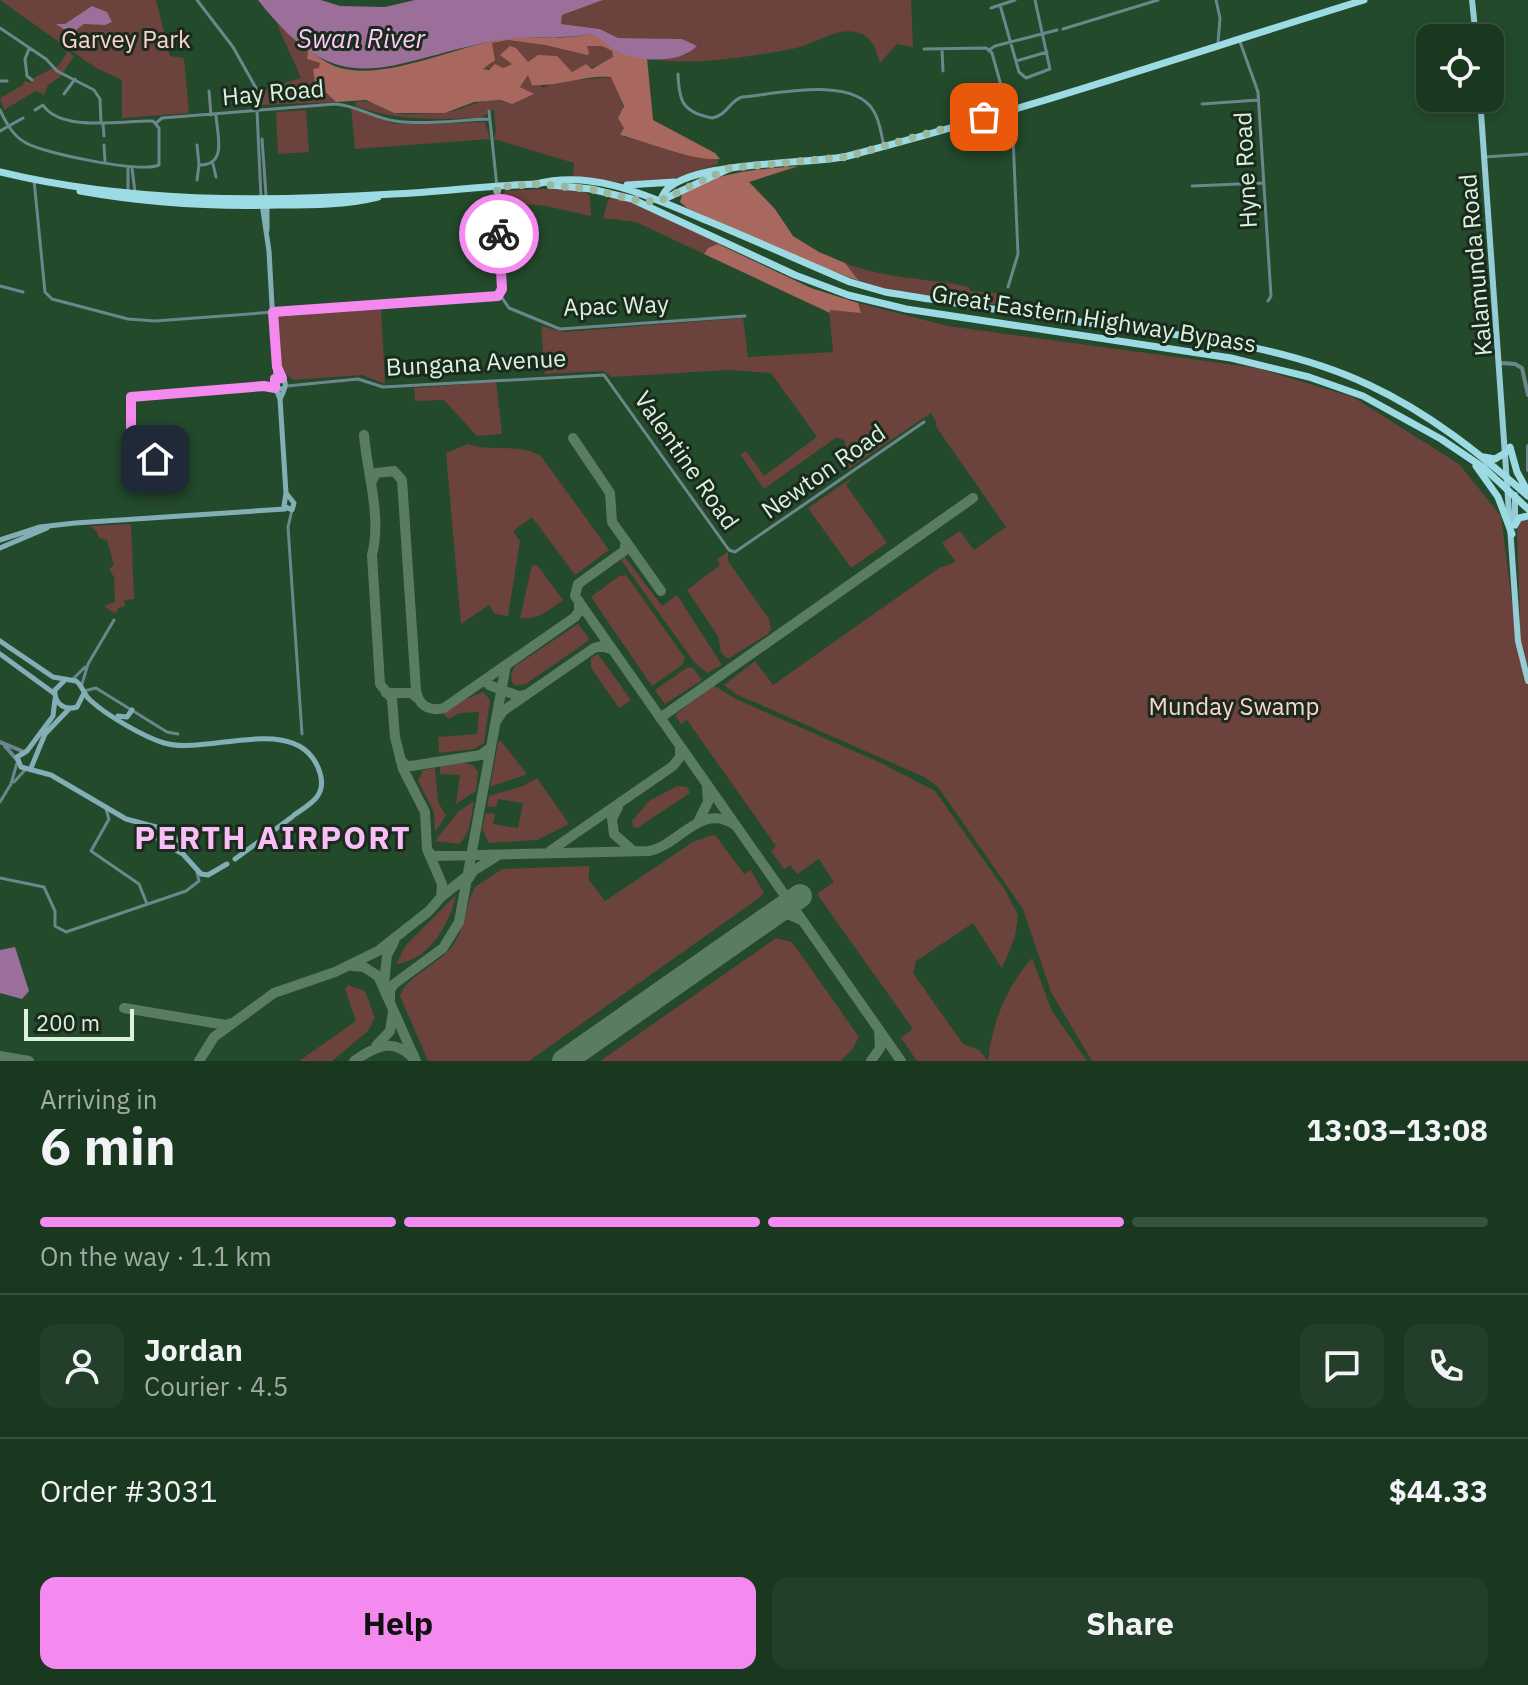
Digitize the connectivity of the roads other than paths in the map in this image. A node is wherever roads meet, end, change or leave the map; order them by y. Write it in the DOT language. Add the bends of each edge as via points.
graph roads {
  1 [pos="197,0"];
  2 [pos="1015,0"];
  3 [pos="1035,0"];
  4 [pos="1158,0"];
  5 [pos="1216,0"];
  6 [pos="1364,0"];
  7 [pos="1472,0"];
  8 [pos="1000,5"];
  9 [pos="991,8"];
  10 [pos="1475,24"];
  11 [pos="0,28"];
  12 [pos="1063,29"];
  13 [pos="1057,30"];
  14 [pos="1042,33"];
  15 [pos="1239,39"];
  16 [pos="1011,41"];
  17 [pos="1218,46"];
  18 [pos="29,49"];
  19 [pos="924,49"];
  20 [pos="942,49"];
  21 [pos="989,50"];
  22 [pos="1047,52"];
  23 [pos="1016,61"];
  24 [pos="943,71"];
  25 [pos="678,74"];
  26 [pos="75,79"];
  27 [pos="32,80"];
  28 [pos="0,81"];
  29 [pos="7,81"];
  30 [pos="209,91"];
  31 [pos="64,94"];
  32 [pos="1259,100"];
  33 [pos="1202,104"];
  34 [pos="0,110"];
  35 [pos="35,110"];
  36 [pos="1009,110"];
  37 [pos="258,111"];
  38 [pos="489,111"];
  39 [pos="1481,112"];
  40 [pos="213,115"];
  41 [pos="23,118"];
  42 [pos="489,119"];
  43 [pos="156,123"];
  44 [pos="102,124"];
  45 [pos="8,127"];
  46 [pos="0,131"];
  47 [pos="104,136"];
  48 [pos="104,145"];
  49 [pos="197,145"];
  50 [pos="884,146"];
  51 [pos="1528,154"];
  52 [pos="1484,157"];
  53 [pos="104,162"];
  54 [pos="213,164"];
  55 [pos="199,165"];
  56 [pos="130,168"];
  57 [pos="730,168"];
  58 [pos="0,174"];
  59 [pos="216,177"];
  60 [pos="685,179"];
  61 [pos="197,180"];
  62 [pos="34,182"];
  63 [pos="1263,183"];
  64 [pos="536,184"];
  65 [pos="605,184"];
  66 [pos="1192,186"];
  67 [pos="497,187"];
  68 [pos="131,192"];
  69 [pos="679,192"];
  70 [pos="634,200"];
  71 [pos="661,201"];
  72 [pos="264,202"];
  73 [pos="681,209"];
  74 [pos="683,221"];
  75 [pos="0,286"];
  76 [pos="1008,287"];
  77 [pos="23,292"];
  78 [pos="500,295"];
  79 [pos="1268,301"];
  80 [pos="273,312"];
  81 [pos="745,316"];
  82 [pos="1501,363"];
  83 [pos="608,378"];
  84 [pos="280,384"];
  85 [pos="1528,395"];
  86 [pos="924,422"];
  87 [pos="1528,446"];
  88 [pos="1458,450"];
  89 [pos="1508,450"];
  90 [pos="1482,456"];
  91 [pos="155,459"];
  92 [pos="1528,470"];
  93 [pos="1510,483"];
  94 [pos="1528,494"];
  95 [pos="1515,495"];
  96 [pos="287,505"];
  97 [pos="1528,509"];
  98 [pos="1528,516"];
  99 [pos="1515,525"];
  100 [pos="48,527"];
  101 [pos="1512,534"];
  102 [pos="0,540"];
  103 [pos="0,548"];
  104 [pos="1514,548"];
  105 [pos="743,549"];
  106 [pos="114,620"];
  107 [pos="0,641"];
  108 [pos="0,654"];
  109 [pos="88,664"];
  110 [pos="65,680"];
  111 [pos="72,680"];
  112 [pos="1528,681"];
  113 [pos="83,690"];
  114 [pos="55,696"];
  115 [pos="69,709"];
  116 [pos="132,710"];
  117 [pos="107,711"];
  118 [pos="178,734"];
  119 [pos="302,734"];
  120 [pos="2,743"];
  121 [pos="24,751"];
  122 [pos="35,759"];
  123 [pos="17,761"];
  124 [pos="28,769"];
  125 [pos="11,784"];
  126 [pos="0,802"];
  127 [pos="106,809"];
  128 [pos="235,859"];
  129 [pos="227,864"];
  130 [pos="197,873"];
  131 [pos="0,878"];
  132 [pos="147,904"];
  1 -- 37 [label="street" via="256,88"];
  2 -- 8 [label="street"];
  3 -- 14 [label="street"];
  4 -- 12 [label="street"];
  5 -- 17 [label="street"];
  6 -- 15 [label="highway"];
  7 -- 10 [label="main road"];
  8 -- 9 [label="street"];
  8 -- 16 [label="street"];
  11 -- 18 [label="street"];
  13 -- 14 [label="street"];
  14 -- 16 [label="street"];
  14 -- 22 [label="street"];
  15 -- 17 [label="highway"];
  15 -- 32 [label="street, Hyne Road"];
  16 -- 21 [label="street"];
  16 -- 23 [label="street"];
  17 -- 36 [label="highway"];
  18 -- 26 [label="street"];
  18 -- 27 [label="street" via="25,59"];
  19 -- 20 [label="street"];
  20 -- 21 [label="street"];
  20 -- 24 [label="street"];
  21 -- 36 [label="street"];
  22 -- 23 [label="street"];
  22 -- 23 [label="street" via="1049,71 1024,78"];
  25 -- 50 [label="street" via="682,104 712,118 742,97 846,90 873,109"];
  26 -- 31 [label="street"];
  26 -- 44 [label="street" via="98,94"];
  28 -- 29 [label="street"];
  30 -- 40 [label="street"];
  32 -- 33 [label="street"];
  32 -- 63 [label="street, Hyne Road"];
  34 -- 45 [label="street"];
  35 -- 44 [label="street, Hay Road" via="43,105 55,117"];
  36 -- 50 [label="highway"];
  36 -- 76 [label="street" via="1018,254"];
  37 -- 40 [label="street, Hay Road"];
  37 -- 42 [label="street, Hay Road" via="335,104 402,122"];
  37 -- 72 [label="street"];
  38 -- 42 [label="street"];
  39 -- 52 [label="main road, Kalamunda Road"];
  40 -- 43 [label="street, Hay Road" via="162,118"];
  40 -- 54 [label="street" via="219,153"];
  41 -- 45 [label="street"];
  42 -- 67 [label="street"];
  43 -- 44 [label="street, Hay Road"];
  43 -- 56 [label="street" via="159,165"];
  44 -- 47 [label="street"];
  45 -- 46 [label="street"];
  45 -- 53 [label="street" via="26,143"];
  48 -- 53 [label="street"];
  49 -- 55 [label="street"];
  50 -- 57 [label="highway" via="838,159"];
  51 -- 52 [label="street"];
  52 -- 82 [label="main road, Kalamunda Road"];
  53 -- 56 [label="street"];
  54 -- 55 [label="street"];
  54 -- 59 [label="street"];
  55 -- 61 [label="street"];
  56 -- 68 [label="street"];
  57 -- 60 [label="highway"];
  57 -- 69 [label="highway"];
  58 -- 62 [label="highway"];
  60 -- 65 [label="highway" via="640,187"];
  60 -- 71 [label="highway" via="663,192"];
  62 -- 68 [label="highway"];
  62 -- 72 [label="highway" via="172,205"];
  62 -- 80 [label="street" via="45,292 54,300 136,321"];
  63 -- 66 [label="street"];
  63 -- 79 [label="street, Hyne Road"];
  64 -- 65 [label="highway"];
  64 -- 67 [label="highway"];
  64 -- 70 [label="highway"];
  65 -- 71 [label="highway"];
  67 -- 72 [label="highway" via="329,204"];
  67 -- 78 [label="street"];
  68 -- 72 [label="highway"];
  69 -- 71 [label="highway"];
  69 -- 73 [label="highway" via="676,202"];
  70 -- 71 [label="highway"];
  70 -- 74 [label="highway, Great Eastern Highway Bypass"];
  71 -- 73 [label="highway, Great Eastern Highway Bypass"];
  71 -- 74 [label="highway"];
  72 -- 80 [label="main road"];
  73 -- 90 [label="highway, Great Eastern Highway Bypass" via="885,292 1192,337 1313,363 1401,401"];
  74 -- 88 [label="highway, Great Eastern Highway Bypass" via="795,275 862,299 1272,366 1363,396"];
  75 -- 77 [label="street"];
  78 -- 80 [label="street"];
  78 -- 81 [label="street, Apac Way" via="509,308 560,329"];
  80 -- 84 [label="main road"];
  82 -- 85 [label="street" via="1522,368"];
  82 -- 89 [label="main road, Kalamunda Road"];
  83 -- 84 [label="street, Bungana Avenue" via="591,374 383,387 358,379"];
  83 -- 105 [label="street, Valentine Road" via="729,550"];
  84 -- 91 [label="street, Bungana Avenue" via="131,397 131,437"];
  84 -- 96 [label="main road"];
  86 -- 105 [label="street, Newton Road"];
  87 -- 92 [label="street"];
  88 -- 93 [label="highway, Great Eastern Highway Bypass"];
  88 -- 101 [label="highway" via="1492,487"];
  89 -- 90 [label="highway" via="1495,459"];
  89 -- 93 [label="main road, Kalamunda Road"];
  89 -- 94 [label="highway"];
  90 -- 93 [label="highway, Great Eastern Highway Bypass"];
  93 -- 94 [label="highway, Great Eastern Highway Bypass"];
  93 -- 95 [label="highway, Great Eastern Highway Bypass"];
  93 -- 101 [label="main road, Kalamunda Road"];
  95 -- 97 [label="highway, Great Eastern Highway Bypass"];
  95 -- 99 [label="main road, Kalamunda Road"];
  96 -- 100 [label="main road"];
  96 -- 119 [label="street"];
  98 -- 99 [label="highway"];
  99 -- 104 [label="main road, Kalamunda Road"];
  100 -- 102 [label="main road"];
  100 -- 103 [label="main road"];
  101 -- 104 [label="main road, Kalamunda Road"];
  104 -- 112 [label="main road, Kalamunda Road" via="1518,641"];
  106 -- 109 [label="street"];
  107 -- 110 [label="main road"];
  108 -- 114 [label="main road"];
  109 -- 111 [label="street"];
  109 -- 113 [label="street"];
  110 -- 111 [label="main road"];
  110 -- 114 [label="main road"];
  111 -- 113 [label="main road"];
  113 -- 115 [label="main road" via="80,705"];
  113 -- 116 [label="street" via="94,688"];
  113 -- 117 [label="main road"];
  114 -- 115 [label="main road"];
  114 -- 121 [label="main road" via="53,716"];
  115 -- 122 [label="main road" via="45,734"];
  116 -- 117 [label="main road" via="124,718"];
  116 -- 118 [label="street"];
  117 -- 128 [label="main road" via="171,744 288,740 308,754 322,784 317,799"];
  120 -- 121 [label="street"];
  120 -- 123 [label="street"];
  121 -- 122 [label="main road"];
  121 -- 123 [label="main road"];
  122 -- 124 [label="main road"];
  123 -- 124 [label="main road"];
  123 -- 125 [label="street"];
  124 -- 125 [label="street"];
  124 -- 127 [label="main road" via="51,775"];
  125 -- 126 [label="street"];
  127 -- 129 [label="main road" via="149,828 203,875"];
  127 -- 132 [label="street" via="109,819 91,851 139,884"];
  130 -- 132 [label="street" via="198,883 186,891"];
  131 -- 132 [label="street" via="44,887 55,911 55,926 66,932"];
}
